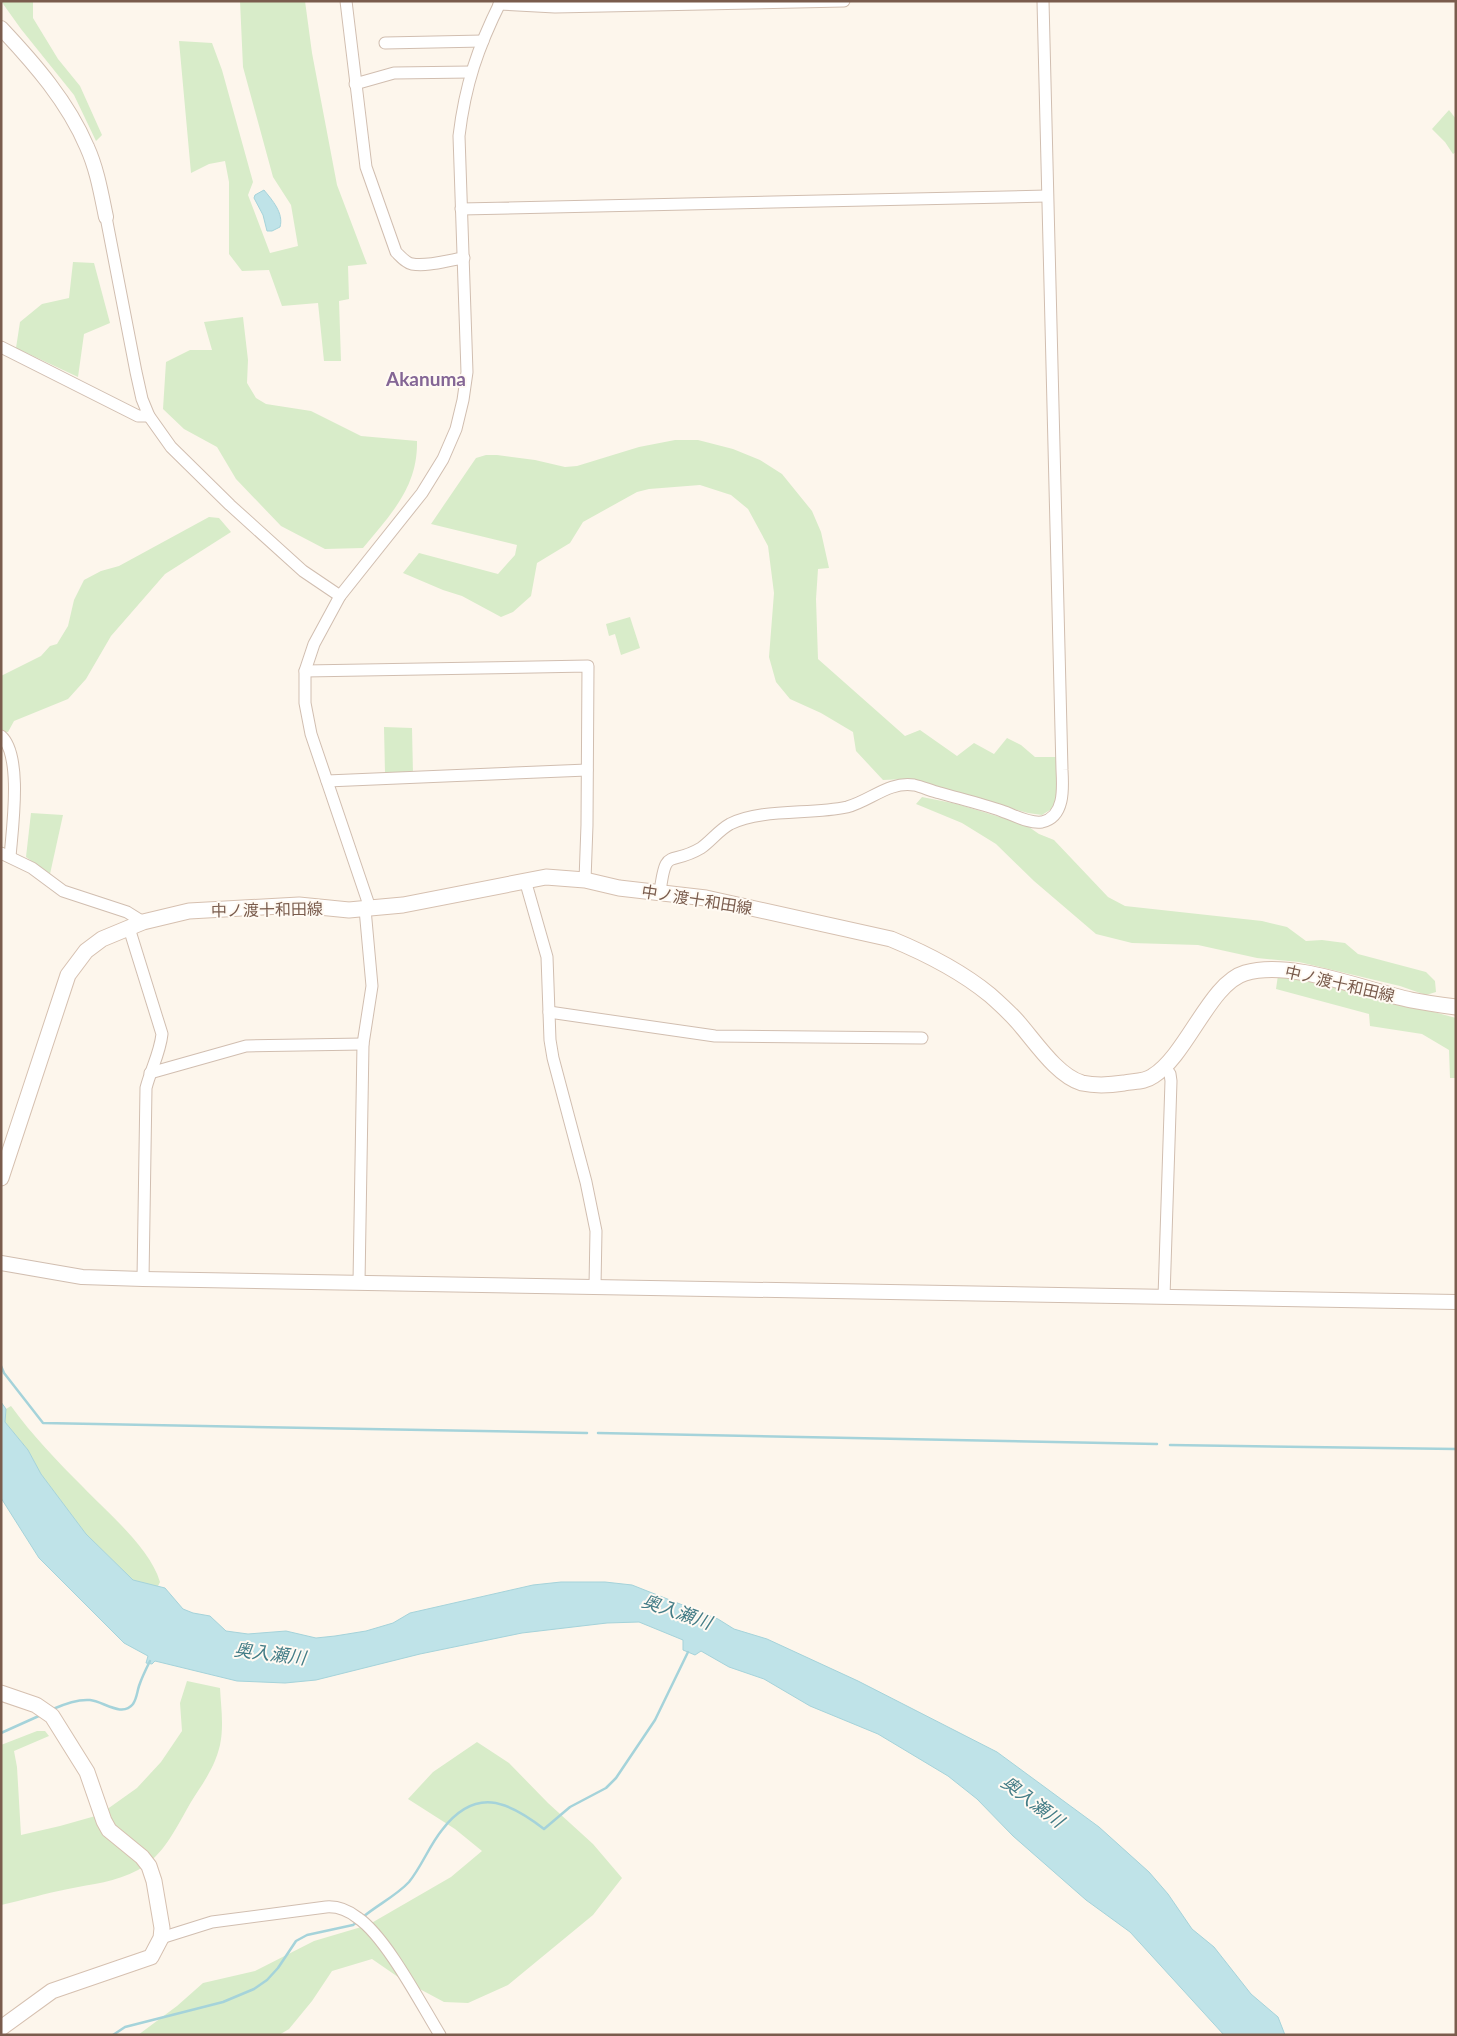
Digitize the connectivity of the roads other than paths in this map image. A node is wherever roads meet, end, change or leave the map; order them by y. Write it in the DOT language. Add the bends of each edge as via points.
graph roads {
  1 [pos="346,1"];
  2 [pos="844,1"];
  3 [pos="1043,1"];
  4 [pos="500,2"];
  5 [pos="605,3"];
  6 [pos="1,28"];
  7 [pos="484,41"];
  8 [pos="385,43"];
  9 [pos="471,72"];
  10 [pos="355,84"];
  11 [pos="1047,196"];
  12 [pos="461,209"];
  13 [pos="106,217"];
  14 [pos="464,258"];
  15 [pos="1,347"];
  16 [pos="149,416"];
  17 [pos="340,596"];
  18 [pos="305,671"];
  19 [pos="1,736"];
  20 [pos="587,770"];
  21 [pos="327,782"];
  22 [pos="6,855"];
  23 [pos="525,880"];
  24 [pos="584,880"];
  25 [pos="660,892"];
  26 [pos="368,909"];
  27 [pos="136,925"];
  28 [pos="1456,1007"];
  29 [pos="549,1012"];
  30 [pos="922,1038"];
  31 [pos="363,1044"];
  32 [pos="1165,1067"];
  33 [pos="150,1073"];
  34 [pos="1,1178"];
  35 [pos="1,1263"];
  36 [pos="143,1279"];
  37 [pos="359,1282"];
  38 [pos="595,1286"];
  39 [pos="1164,1297"];
  40 [pos="1456,1302"];
  41 [pos="1,1693"];
  42 [pos="161,1938"];
  43 [pos="1,2028"];
  44 [pos="440,2035"];
  1 -- 10 [label="street"];
  2 -- 5 [label="street"];
  3 -- 11 [label="street"];
  4 -- 5 [label="street" via="555,7"];
  4 -- 7 [label="street"];
  6 -- 13 [label="street" via="53,90 77,126 97,174"];
  7 -- 8 [label="street"];
  7 -- 9 [label="street"];
  9 -- 10 [label="street" via="394,72"];
  9 -- 12 [label="street" via="459,136"];
  10 -- 14 [label="street" via="366,167 396,252 411,264"];
  11 -- 12 [label="street"];
  11 -- 25 [label="street" via="1063,775 1063,798 1058,810 1041,822 1028,821 1002,810 913,785 897,785 851,806 748,818 730,824 699,849 667,860"];
  12 -- 14 [label="street"];
  13 -- 16 [label="street" via="136,372"];
  14 -- 17 [label="street" via="467,372 456,429 443,459 422,493"];
  15 -- 16 [label="street" via="138,416"];
  16 -- 17 [label="street" via="172,447 230,505 303,571"];
  17 -- 18 [label="street" via="314,644"];
  18 -- 20 [label="street" via="588,666"];
  18 -- 21 [label="street" via="306,714"];
  19 -- 22 [label="street" via="11,752 15,789"];
  20 -- 21 [label="street"];
  20 -- 24 [label="street"];
  21 -- 26 [label="street"];
  22 -- 27 [label="street" via="32,868 63,891 127,912"];
  23 -- 24 [label="main road, 中ノ渡十和田線" via="546,877"];
  23 -- 26 [label="main road, 中ノ渡十和田線"];
  23 -- 29 [label="street" via="547,957"];
  24 -- 25 [label="main road, 中ノ渡十和田線"];
  25 -- 32 [label="main road, 中ノ渡十和田線" via="706,898 823,923 908,946 960,974 988,994 1060,1069 1081,1083 1146,1080"];
  26 -- 27 [label="main road, 中ノ渡十和田線" via="299,905 202,910"];
  26 -- 31 [label="street" via="372,986"];
  27 -- 33 [label="street" via="162,1034"];
  27 -- 34 [label="main road, 中ノ渡十和田線" via="102,939 86,951 68,975"];
  28 -- 32 [label="main road, 中ノ渡十和田線" via="1411,1000 1298,972 1259,969 1226,984"];
  29 -- 30 [label="street" via="715,1036"];
  29 -- 38 [label="street" via="553,1058 596,1231"];
  31 -- 33 [label="street" via="246,1046"];
  31 -- 37 [label="street"];
  32 -- 39 [label="street" via="1171,1081"];
  33 -- 36 [label="street" via="146,1088"];
  35 -- 36 [label="street" via="82,1276"];
  36 -- 37 [label="street"];
  37 -- 38 [label="street"];
  38 -- 39 [label="street"];
  39 -- 40 [label="street"];
  41 -- 42 [label="main road" via="47,1712 87,1772 109,1830 149,1866 160,1915"];
  42 -- 43 [label="main road" via="151,1957 52,1991"];
  42 -- 44 [label="street" via="212,1922 326,1907 342,1909 359,1918 374,1934"];
}
